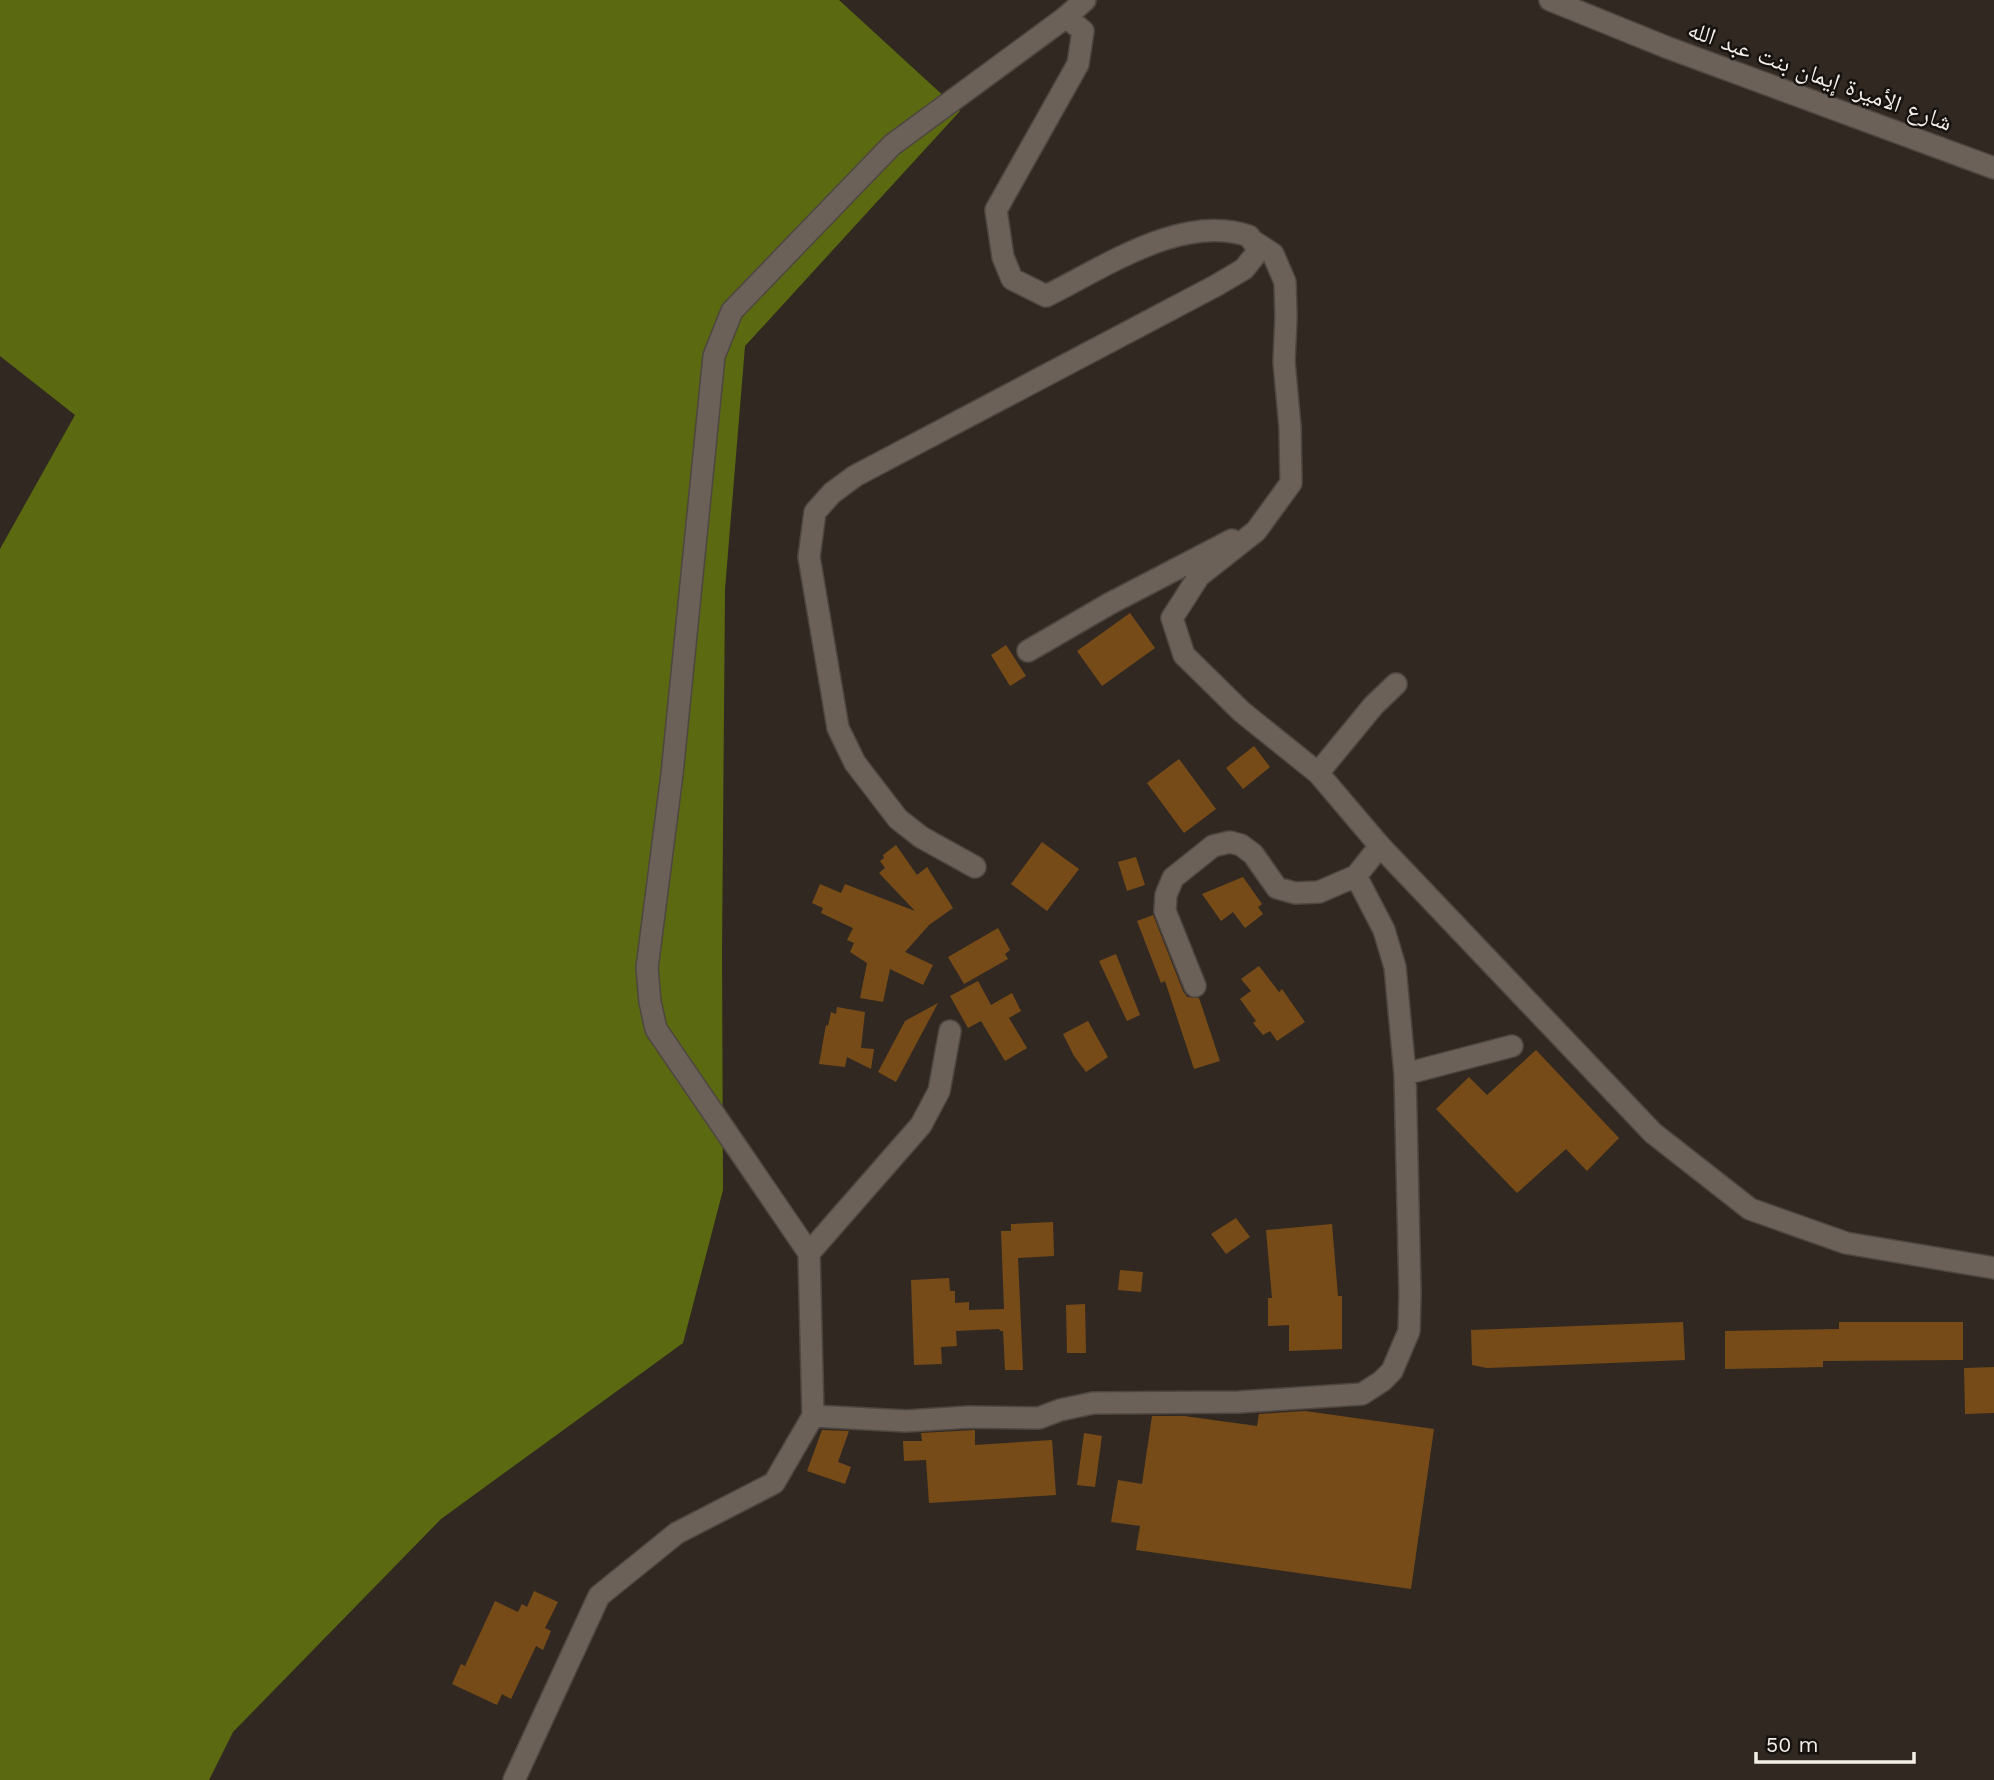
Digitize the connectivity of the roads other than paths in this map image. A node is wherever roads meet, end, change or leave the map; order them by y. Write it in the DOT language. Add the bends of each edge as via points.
graph roads {
  1 [pos="1085,0"];
  2 [pos="1549,0"];
  3 [pos="1066,17"];
  4 [pos="1994,168"];
  5 [pos="1253,242"];
  6 [pos="1256,531"];
  7 [pos="1028,650"];
  8 [pos="1396,684"];
  9 [pos="1318,773"];
  10 [pos="1380,846"];
  11 [pos="975,867"];
  12 [pos="1356,876"];
  13 [pos="1195,986"];
  14 [pos="950,1031"];
  15 [pos="1512,1046"];
  16 [pos="1405,1074"];
  17 [pos="809,1253"];
  18 [pos="1994,1268"];
  19 [pos="813,1416"];
  20 [pos="514,1780"];
  1 -- 3 [label="street"];
  2 -- 4 [label="street, شارع الأميرة إيمان بنت عبد الله"];
  3 -- 5 [label="street" via="1083,31 1078,64 996,210 1003,257 1012,278 1046,296 1163,238 1223,230 1250,236"];
  3 -- 17 [label="street" via="892,145 732,310 714,356 673,774 647,968 650,1002 656,1029"];
  5 -- 6 [label="street" via="1273,254 1285,282 1283,362 1291,483"];
  5 -- 11 [label="street" via="1256,254 1235,275 855,476 815,512 809,557 838,728 855,763 898,819"];
  6 -- 7 [label="street" via="1220,544"];
  6 -- 9 [label="street" via="1199,576 1172,618 1184,655 1242,712"];
  8 -- 9 [label="street"];
  9 -- 10 [label="street"];
  10 -- 12 [label="street"];
  10 -- 18 [label="street" via="1653,1133 1750,1209 1846,1243"];
  12 -- 13 [label="street" via="1319,892 1284,891 1241,845 1213,846 1173,878 1166,895 1165,911"];
  12 -- 16 [label="street" via="1384,930 1395,967"];
  14 -- 17 [label="street" via="939,1091 921,1125"];
  15 -- 16 [label="street"];
  16 -- 19 [label="street" via="1409,1332 1392,1371 1373,1389 1362,1394 1239,1402 1093,1403 1039,1418 906,1422"];
  17 -- 19 [label="street"];
  19 -- 20 [label="street" via="774,1483 677,1533 600,1596"];
}
